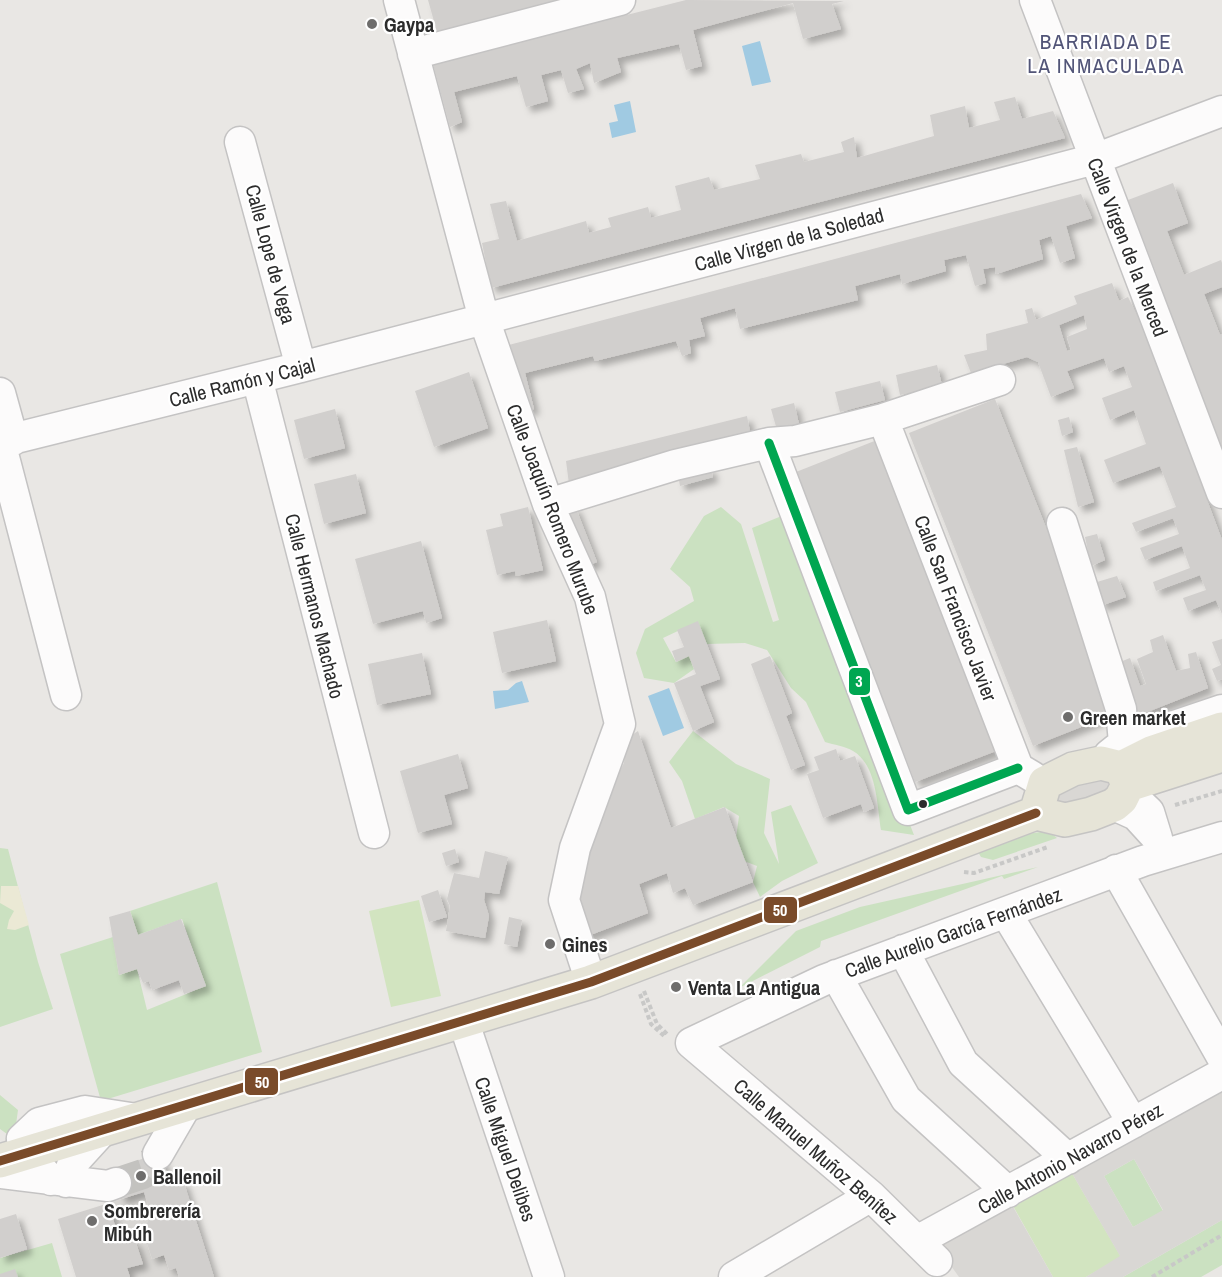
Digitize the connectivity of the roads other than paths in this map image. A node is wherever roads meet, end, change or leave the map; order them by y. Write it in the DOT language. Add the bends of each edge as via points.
graph roads {
  1 [pos="399,0"];
  2 [pos="620,0"];
  3 [pos="1035,0"];
  4 [pos="413,54"];
  5 [pos="1222,111"];
  6 [pos="240,142"];
  7 [pos="1095,159"];
  8 [pos="484,319"];
  9 [pos="302,366"];
  10 [pos="257,378"];
  11 [pos="1000,380"];
  12 [pos="0,393"];
  13 [pos="883,419"];
  14 [pos="4,442"];
  15 [pos="769,443"];
  16 [pos="1222,493"];
  17 [pos="548,504"];
  18 [pos="1062,523"];
  19 [pos="66,695"];
  20 [pos="1222,710"];
  21 [pos="1222,729"];
  22 [pos="1222,755"];
  23 [pos="1119,776"];
  24 [pos="1033,788"];
  25 [pos="374,833"];
  26 [pos="1222,837"];
  27 [pos="1160,847"];
  28 [pos="1116,870"];
  29 [pos="1006,913"];
  30 [pos="903,950"];
  31 [pos="836,975"];
  32 [pos="591,982"];
  33 [pos="463,1020"];
  34 [pos="692,1043"];
  35 [pos="1222,1057"];
  36 [pos="1222,1074"];
  37 [pos="187,1104"];
  38 [pos="137,1119"];
  39 [pos="1133,1123"];
  40 [pos="104,1129"];
  41 [pos="158,1154"];
  42 [pos="13,1157"];
  43 [pos="1068,1159"];
  44 [pos="0,1173"];
  45 [pos="58,1181"];
  46 [pos="116,1183"];
  47 [pos="1008,1192"];
  48 [pos="871,1196"];
  49 [pos="927,1251"];
  50 [pos="549,1277"];
  51 [pos="734,1277"];
  1 -- 4 [label="street, Calle Joaquín Romero Murube"];
  2 -- 4 [label="street"];
  3 -- 7 [label="street, Calle Virgen de la Merced"];
  4 -- 8 [label="street, Calle Joaquín Romero Murube"];
  5 -- 7 [label="street, Calle Virgen de la Soledad"];
  6 -- 9 [label="street, Calle Lope de Vega"];
  7 -- 8 [label="street, Calle Virgen de la Soledad"];
  7 -- 16 [label="street, Calle Virgen de la Merced"];
  8 -- 9 [label="street, Calle Ramón y Cajal"];
  8 -- 17 [label="street, Calle Joaquín Romero Murube"];
  9 -- 10 [label="street, Calle Ramón y Cajal"];
  10 -- 14 [label="street, Calle Ramón y Cajal"];
  10 -- 25 [label="street, Calle Hermanos Machado"];
  11 -- 13 [label="street"];
  12 -- 14 [label="street"];
  13 -- 15 [label="street" via="795,441"];
  13 -- 24 [label="street, Calle San Francisco Javier"];
  14 -- 19 [label="street"];
  15 -- 17 [label="street" via="675,465"];
  15 -- 24 [label="street" via="908,810"];
  17 -- 32 [label="street, Calle Joaquín Romero Murube" via="590,597 620,724 575,848 564,900"];
  18 -- 23 [label="street" via="1121,709"];
  20 -- 23 [label="street"];
  21 -- 23 [label="main road" via="1151,753"];
  22 -- 23 [label="main road"];
  23 -- 24 [label="main road" via="1073,769"];
  23 -- 24 [label="main road" via="1091,814 1065,820"];
  23 -- 27 [label="street" via="1136,815"];
  24 -- 32 [label="main road" via="755,919"];
  26 -- 27 [label="street, Calle Aurelio García Fernández"];
  27 -- 28 [label="street, Calle Aurelio García Fernández"];
  28 -- 29 [label="street, Calle Aurelio García Fernández"];
  28 -- 35 [label="street"];
  29 -- 30 [label="street, Calle Aurelio García Fernández"];
  29 -- 39 [label="street"];
  30 -- 31 [label="street, Calle Aurelio García Fernández"];
  30 -- 43 [label="street" via="963,1063"];
  31 -- 34 [label="street, Calle Aurelio García Fernández"];
  31 -- 47 [label="street" via="906,1099"];
  32 -- 33 [label="main road"];
  33 -- 37 [label="main road"];
  33 -- 50 [label="street, Calle Miguel Delibes"];
  34 -- 48 [label="street, Calle Manuel Muñoz Benítez"];
  36 -- 39 [label="street, Calle Antonio Navarro Pérez"];
  37 -- 38 [label="main road"];
  37 -- 41 [label="street"];
  38 -- 40 [label="main road"];
  38 -- 42 [label="street" via="85,1111 39,1123 22,1139"];
  39 -- 43 [label="street, Calle Antonio Navarro Pérez"];
  40 -- 42 [label="main road"];
  40 -- 45 [label="street"];
  42 -- 45 [label="street"];
  43 -- 47 [label="street, Calle Antonio Navarro Pérez"];
  44 -- 45 [label="street"];
  45 -- 46 [label="street" via="108,1186"];
  47 -- 49 [label="street, Calle Antonio Navarro Pérez"];
  48 -- 49 [label="street, Calle Manuel Muñoz Benítez"];
  48 -- 51 [label="street"];
}
